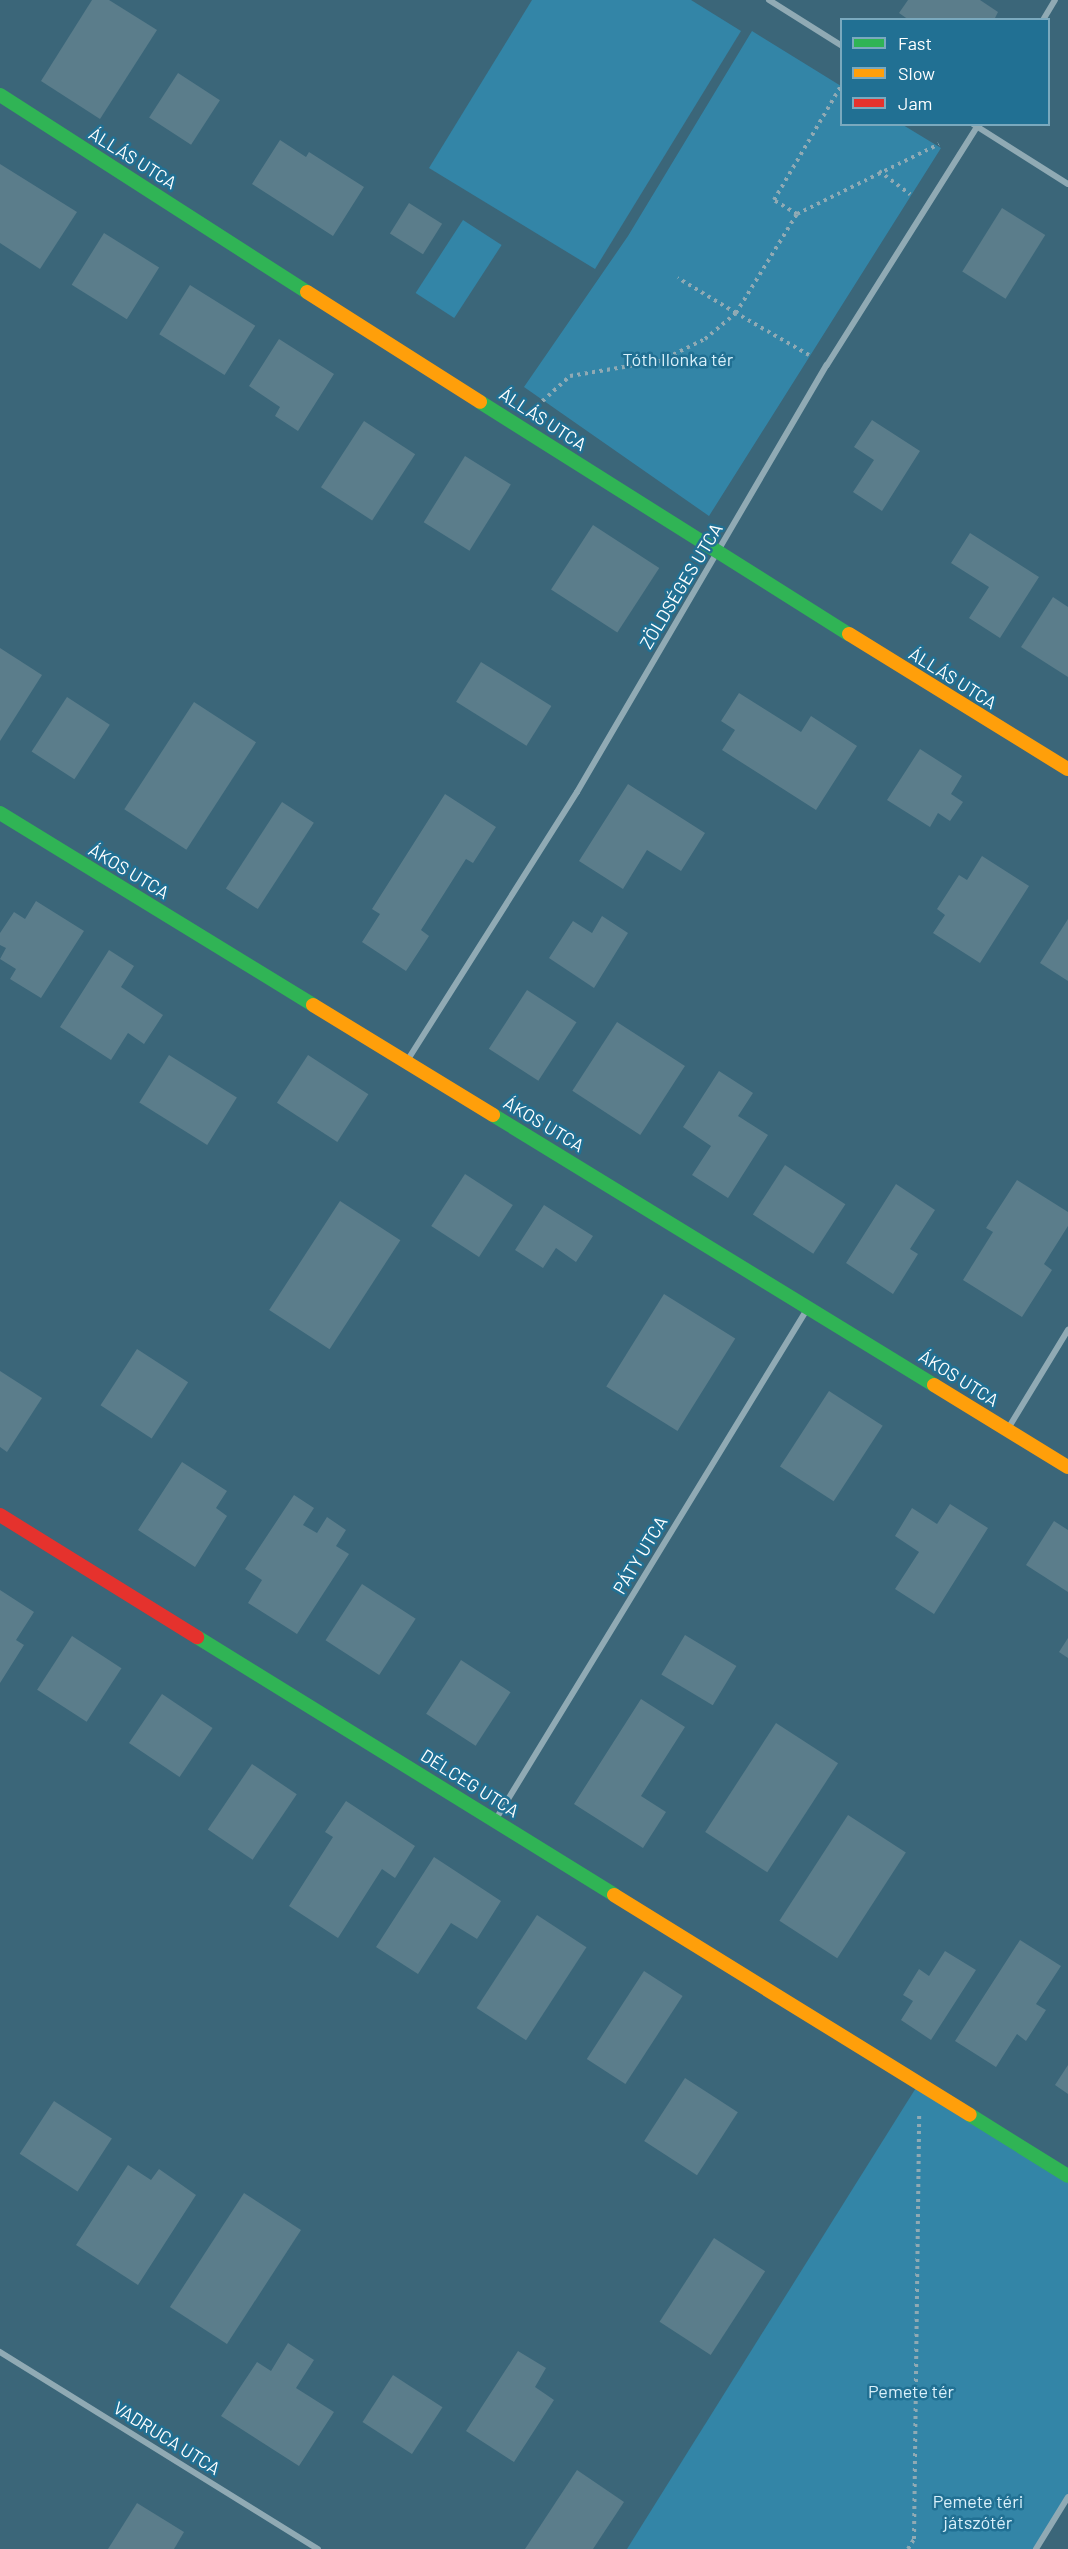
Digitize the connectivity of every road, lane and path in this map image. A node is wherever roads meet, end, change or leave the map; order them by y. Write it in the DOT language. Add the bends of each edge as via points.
graph roads {
  1 [pos="769,0"];
  2 [pos="1055,0"];
  3 [pos="1044,18"];
  4 [pos="840,45"];
  5 [pos="840,87"];
  6 [pos="0,95"];
  7 [pos="974,126"];
  8 [pos="975,126"];
  9 [pos="978,126"];
  10 [pos="879,171"];
  11 [pos="1068,184"];
  12 [pos="928,207"];
  13 [pos="797,214"];
  14 [pos="678,278"];
  15 [pos="736,313"];
  16 [pos="827,365"];
  17 [pos="521,426"];
  18 [pos="717,554"];
  19 [pos="1068,770"];
  20 [pos="0,813"];
  21 [pos="407,1061"];
  22 [pos="809,1306"];
  23 [pos="1068,1330"];
  24 [pos="1007,1429"];
  25 [pos="1068,1467"];
  26 [pos="0,1515"];
  27 [pos="495,1820"];
  28 [pos="919,2083"];
  29 [pos="1068,2176"];
  30 [pos="0,2352"];
  31 [pos="1068,2497"];
  32 [pos="318,2549"];
  33 [pos="908,2549"];
  34 [pos="1036,2549"];
  1 -- 4 [label="street"];
  2 -- 3 [label="street"];
  5 -- 13 [label="path" via="774,200"];
  6 -- 17 [label="street, ÁLLÁS UTCA"];
  7 -- 10 [label="path"];
  8 -- 12 [label="street, ZÖLDSÉGES UTCA"];
  9 -- 11 [label="street"];
  10 -- 12 [label="path"];
  10 -- 13 [label="path"];
  12 -- 16 [label="street, ZÖLDSÉGES UTCA"];
  13 -- 15 [label="path"];
  14 -- 15 [label="path"];
  15 -- 16 [label="path"];
  15 -- 17 [label="path" via="705,339 660,361 570,376 555,386"];
  16 -- 18 [label="street, ZÖLDSÉGES UTCA"];
  17 -- 18 [label="street, ÁLLÁS UTCA"];
  18 -- 19 [label="street, ÁLLÁS UTCA"];
  18 -- 21 [label="street, ZÖLDSÉGES UTCA" via="577,792"];
  20 -- 21 [label="street, ÁKOS UTCA"];
  21 -- 22 [label="street, ÁKOS UTCA"];
  22 -- 24 [label="street, ÁKOS UTCA"];
  22 -- 27 [label="street, PÁTY UTCA"];
  23 -- 24 [label="street"];
  24 -- 25 [label="street, ÁKOS UTCA"];
  26 -- 27 [label="street, DÉLCEG UTCA"];
  27 -- 28 [label="street, DÉLCEG UTCA"];
  28 -- 29 [label="street"];
  28 -- 33 [label="path" via="914,2539"];
  30 -- 32 [label="street, VADRUCA UTCA"];
  31 -- 34 [label="street"];
}
